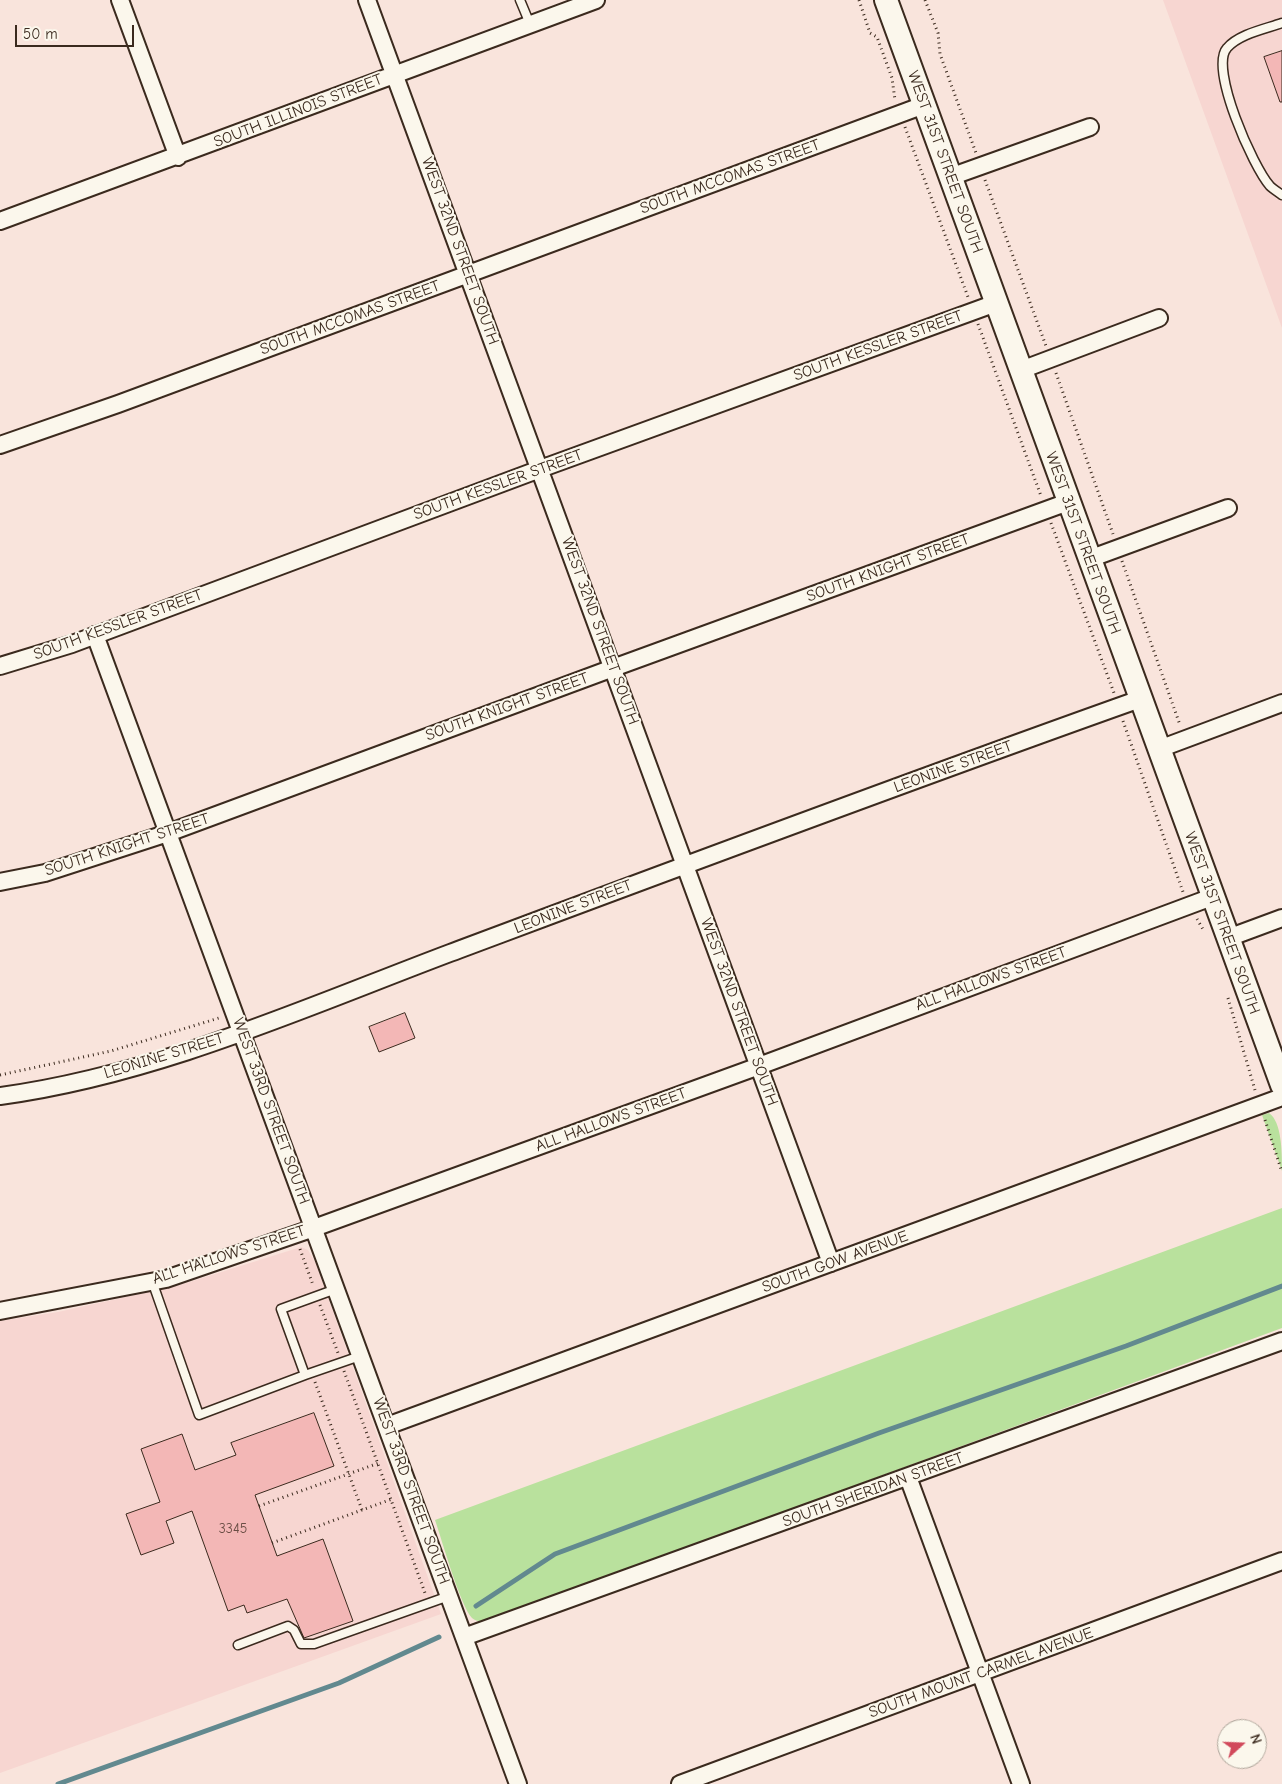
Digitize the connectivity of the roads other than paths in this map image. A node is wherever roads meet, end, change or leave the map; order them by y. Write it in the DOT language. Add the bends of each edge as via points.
graph roads {
  1 [pos="120,0"];
  2 [pos="367,0"];
  3 [pos="520,0"];
  4 [pos="596,0"];
  5 [pos="886,0"];
  6 [pos="573,4"];
  7 [pos="1282,23"];
  8 [pos="530,24"];
  9 [pos="394,74"];
  10 [pos="924,105"];
  11 [pos="1090,127"];
  12 [pos="178,157"];
  13 [pos="950,177"];
  14 [pos="1282,195"];
  15 [pos="0,221"];
  16 [pos="468,274"];
  17 [pos="996,302"];
  18 [pos="1159,318"];
  19 [pos="1020,370"];
  20 [pos="0,445"];
  21 [pos="540,469"];
  22 [pos="1068,502"];
  23 [pos="1228,508"];
  24 [pos="1089,559"];
  25 [pos="95,635"];
  26 [pos="0,666"];
  27 [pos="613,668"];
  28 [pos="1140,699"];
  29 [pos="1282,703"];
  30 [pos="1159,749"];
  31 [pos="168,833"];
  32 [pos="686,864"];
  33 [pos="0,882"];
  34 [pos="1212,897"];
  35 [pos="1282,918"];
  36 [pos="1218,938"];
  37 [pos="242,1032"];
  38 [pos="759,1066"];
  39 [pos="1282,1085"];
  40 [pos="0,1096"];
  41 [pos="1282,1097"];
  42 [pos="314,1228"];
  43 [pos="831,1263"];
  44 [pos="152,1281"];
  45 [pos="336,1289"];
  46 [pos="0,1311"];
  47 [pos="1282,1341"];
  48 [pos="361,1355"];
  49 [pos="308,1374"];
  50 [pos="388,1426"];
  51 [pos="908,1477"];
  52 [pos="1282,1561"];
  53 [pos="449,1596"];
  54 [pos="464,1637"];
  55 [pos="238,1644"];
  56 [pos="982,1674"];
  57 [pos="518,1784"];
  58 [pos="680,1784"];
  59 [pos="1021,1784"];
  1 -- 12 [label="street"];
  2 -- 9 [label="street, WEST 32ND STREET SOUTH"];
  3 -- 8 [label="lane"];
  4 -- 6 [label="street, SOUTH ILLINOIS STREET"];
  5 -- 10 [label="street, WEST 31ST STREET SOUTH"];
  6 -- 8 [label="street, SOUTH ILLINOIS STREET"];
  7 -- 14 [label="lane" via="1238,39 1226,49 1221,64 1224,83 1250,155 1270,186"];
  8 -- 9 [label="street, SOUTH ILLINOIS STREET"];
  9 -- 12 [label="street, SOUTH ILLINOIS STREET"];
  9 -- 16 [label="street, WEST 32ND STREET SOUTH"];
  10 -- 13 [label="street, WEST 31ST STREET SOUTH"];
  10 -- 16 [label="street, SOUTH MCCOMAS STREET"];
  11 -- 13 [label="street"];
  12 -- 15 [label="street, SOUTH ILLINOIS STREET"];
  13 -- 17 [label="street, WEST 31ST STREET SOUTH"];
  16 -- 20 [label="street, SOUTH MCCOMAS STREET"];
  16 -- 21 [label="street, WEST 32ND STREET SOUTH"];
  17 -- 19 [label="street, WEST 31ST STREET SOUTH"];
  17 -- 21 [label="street, SOUTH KESSLER STREET"];
  18 -- 19 [label="street"];
  19 -- 22 [label="street, WEST 31ST STREET SOUTH"];
  21 -- 25 [label="street, SOUTH KESSLER STREET"];
  21 -- 27 [label="street, WEST 32ND STREET SOUTH"];
  22 -- 24 [label="street, WEST 31ST STREET SOUTH"];
  22 -- 27 [label="street, SOUTH KNIGHT STREET"];
  23 -- 24 [label="street"];
  24 -- 28 [label="street, WEST 31ST STREET SOUTH"];
  25 -- 26 [label="street, SOUTH KESSLER STREET"];
  25 -- 31 [label="street, WEST 33RD STREET SOUTH"];
  27 -- 31 [label="street, SOUTH KNIGHT STREET"];
  27 -- 32 [label="street, WEST 32ND STREET SOUTH"];
  28 -- 30 [label="street, WEST 31ST STREET SOUTH"];
  28 -- 32 [label="street, LEONINE STREET"];
  29 -- 30 [label="street"];
  30 -- 34 [label="street, WEST 31ST STREET SOUTH"];
  31 -- 33 [label="street, SOUTH KNIGHT STREET" via="45,873"];
  31 -- 37 [label="street, WEST 33RD STREET SOUTH"];
  32 -- 37 [label="street, LEONINE STREET"];
  32 -- 38 [label="street, WEST 32ND STREET SOUTH"];
  34 -- 36 [label="street, WEST 31ST STREET SOUTH"];
  34 -- 38 [label="street, ALL HALLOWS STREET"];
  35 -- 36 [label="street"];
  36 -- 39 [label="street, WEST 31ST STREET SOUTH"];
  37 -- 40 [label="street, LEONINE STREET" via="76,1082"];
  37 -- 42 [label="street, WEST 33RD STREET SOUTH"];
  38 -- 42 [label="street, ALL HALLOWS STREET"];
  38 -- 43 [label="street, WEST 32ND STREET SOUTH"];
  41 -- 43 [label="street, SOUTH GOW AVENUE"];
  42 -- 44 [label="street, ALL HALLOWS STREET"];
  42 -- 45 [label="street, WEST 33RD STREET SOUTH"];
  43 -- 50 [label="street, SOUTH GOW AVENUE"];
  44 -- 46 [label="street, ALL HALLOWS STREET"];
  44 -- 49 [label="lane" via="199,1415"];
  45 -- 48 [label="street, WEST 33RD STREET SOUTH"];
  45 -- 49 [label="lane" via="281,1309"];
  47 -- 51 [label="street, SOUTH SHERIDAN STREET"];
  48 -- 49 [label="lane"];
  48 -- 50 [label="street, WEST 33RD STREET SOUTH"];
  50 -- 53 [label="street, WEST 33RD STREET SOUTH"];
  51 -- 54 [label="street, SOUTH SHERIDAN STREET"];
  51 -- 56 [label="street"];
  52 -- 56 [label="street, SOUTH MOUNT CARMEL AVENUE"];
  53 -- 54 [label="street, WEST 33RD STREET SOUTH"];
  53 -- 55 [label="lane" via="314,1644 301,1644 294,1630 288,1626"];
  54 -- 57 [label="street, WEST 33RD STREET SOUTH"];
  56 -- 58 [label="street, SOUTH MOUNT CARMEL AVENUE"];
  56 -- 59 [label="street"];
}
